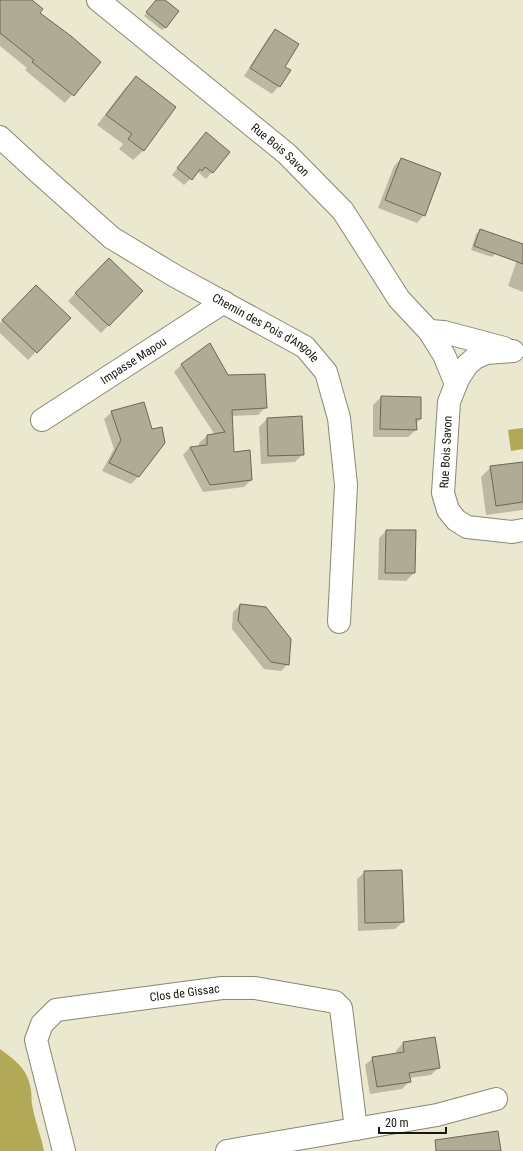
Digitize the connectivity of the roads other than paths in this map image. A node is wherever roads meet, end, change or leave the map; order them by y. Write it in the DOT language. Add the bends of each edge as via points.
graph roads {
  1 [pos="98,0"];
  2 [pos="0,137"];
  3 [pos="224,302"];
  4 [pos="429,331"];
  5 [pos="518,351"];
  6 [pos="456,384"];
  7 [pos="42,420"];
  8 [pos="523,530"];
  9 [pos="339,622"];
  10 [pos="496,1099"];
  11 [pos="356,1129"];
  12 [pos="64,1151"];
  13 [pos="227,1151"];
  1 -- 4 [label="street, Rue Bois Savon" via="287,154 343,211 399,299"];
  2 -- 3 [label="street, Chemin des Pois d'Angole" via="112,238"];
  3 -- 7 [label="street, Impasse Mapou"];
  3 -- 9 [label="street, Chemin des Pois d'Angole" via="305,347 326,372 339,418 346,484"];
  4 -- 5 [label="street, Rue Bois Savon" via="444,332"];
  4 -- 6 [label="street, Rue Bois Savon" via="444,355"];
  5 -- 6 [label="street, Rue Bois Savon" via="486,353 475,358 467,365"];
  6 -- 8 [label="street, Rue Bois Savon" via="449,402 443,493 448,510 456,520 467,527 512,532"];
  10 -- 11 [label="street" via="437,1115"];
  11 -- 12 [label="street, Clos de Gissac" via="341,1008 335,1002 255,988 222,988 56,1010 42,1024 36,1040"];
  11 -- 13 [label="street"];
}
